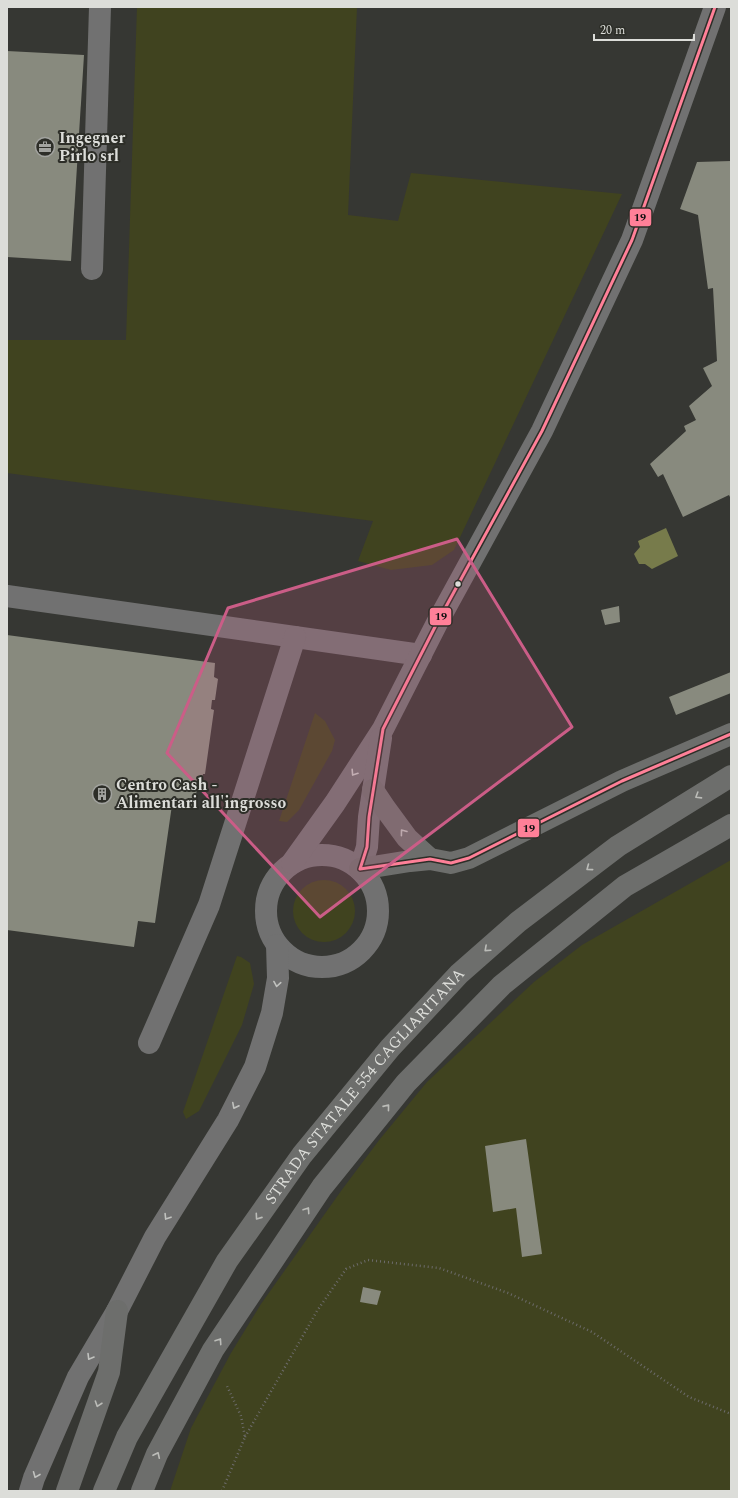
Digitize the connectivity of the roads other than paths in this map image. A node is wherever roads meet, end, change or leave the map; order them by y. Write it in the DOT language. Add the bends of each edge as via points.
graph roads {
  1 [pos="100,7"];
  2 [pos="715,7"];
  3 [pos="92,270"];
  4 [pos="7,596"];
  5 [pos="295,637"];
  6 [pos="421,655"];
  7 [pos="383,729"];
  8 [pos="731,734"];
  9 [pos="731,776"];
  10 [pos="373,790"];
  11 [pos="731,825"];
  12 [pos="430,859"];
  13 [pos="292,864"];
  14 [pos="360,869"];
  15 [pos="277,945"];
  16 [pos="149,1043"];
  17 [pos="117,1311"];
  18 [pos="30,1491"];
  19 [pos="68,1491"];
  20 [pos="104,1491"];
  21 [pos="142,1491"];
  1 -- 3 [label="street"];
  2 -- 6 [label="street" via="632,240 542,431"];
  4 -- 5 [label="street"];
  5 -- 6 [label="street"];
  5 -- 16 [label="street" via="209,905"];
  6 -- 7 [label="street"];
  7 -- 10 [label="street"];
  7 -- 13 [label="street, one-way"];
  8 -- 12 [label="highway" via="622,781 469,858 452,863"];
  9 -- 20 [label="highway, STRADA STATALE 554 CAGLIARITANA, one-way" via="618,846 518,922 459,974 390,1048 302,1155 227,1261 127,1437"];
  12 -- 10 [label="highway, one-way" via="407,838"];
  10 -- 14 [label="street" via="367,847"];
  21 -- 11 [label="highway, STRADA STATALE 554 CAGLIARITANA, one-way" via="157,1454 213,1350 322,1187 406,1083 502,985 625,886"];
  12 -- 14 [label="highway"];
  13 -- 14 [label="street" via="309,856 327,855 345,859"];
  13 -- 15 [label="street" via="278,876 269,891 266,910 269,929"];
  14 -- 15 [label="street" via="371,883 377,900 378,918 372,936 361,951 345,962 328,967 303,963 292,958"];
  15 -- 17 [label="street, one-way" via="278,978 272,1013 255,1067 228,1120 155,1237"];
  17 -- 18 [label="street, one-way" via="78,1377"];
  17 -- 19 [label="highway, one-way" via="109,1372"];
}
